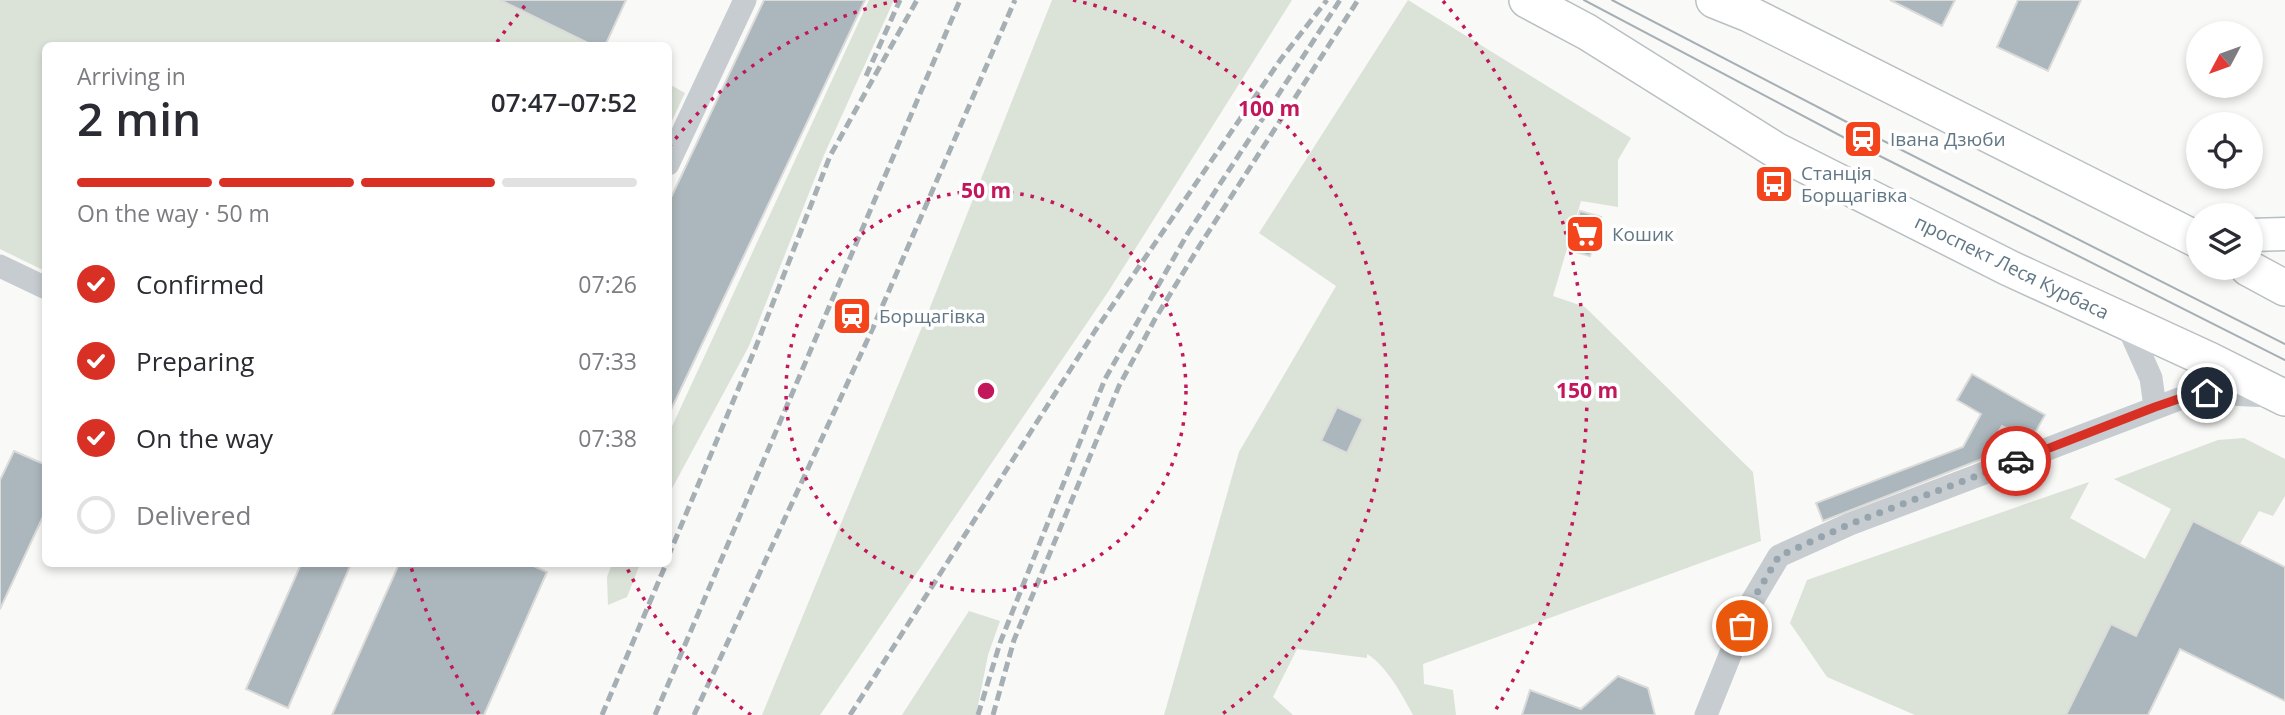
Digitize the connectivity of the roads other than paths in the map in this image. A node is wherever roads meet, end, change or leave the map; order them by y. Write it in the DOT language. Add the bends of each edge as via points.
graph roads {
  1 [pos="746,0"];
  2 [pos="1527,0"];
  3 [pos="1714,0"];
  4 [pos="672,156"];
  5 [pos="2186,232"];
  6 [pos="2285,234"];
  7 [pos="2263,235"];
  8 [pos="0,266"];
  9 [pos="2263,276"];
  10 [pos="42,286"];
  11 [pos="2285,288"];
  12 [pos="2126,322"];
  13 [pos="2283,398"];
  14 [pos="2155,407"];
  15 [pos="1706,715"];
  1 -- 4 [label="street"];
  2 -- 12 [label="main road, проспект Леся Курбаса" via="1587,32 1777,151"];
  3 -- 5 [label="main road"];
  6 -- 7 [label="main road"];
  8 -- 10 [label="street"];
  9 -- 11 [label="main road"];
  12 -- 13 [label="main road, проспект Леся Курбаса"];
  12 -- 14 [label="street" via="2151,378"];
  13 -- 14 [label="street" via="2207,393"];
  14 -- 15 [label="street" via="1850,524 1779,556 1751,603"];
}
